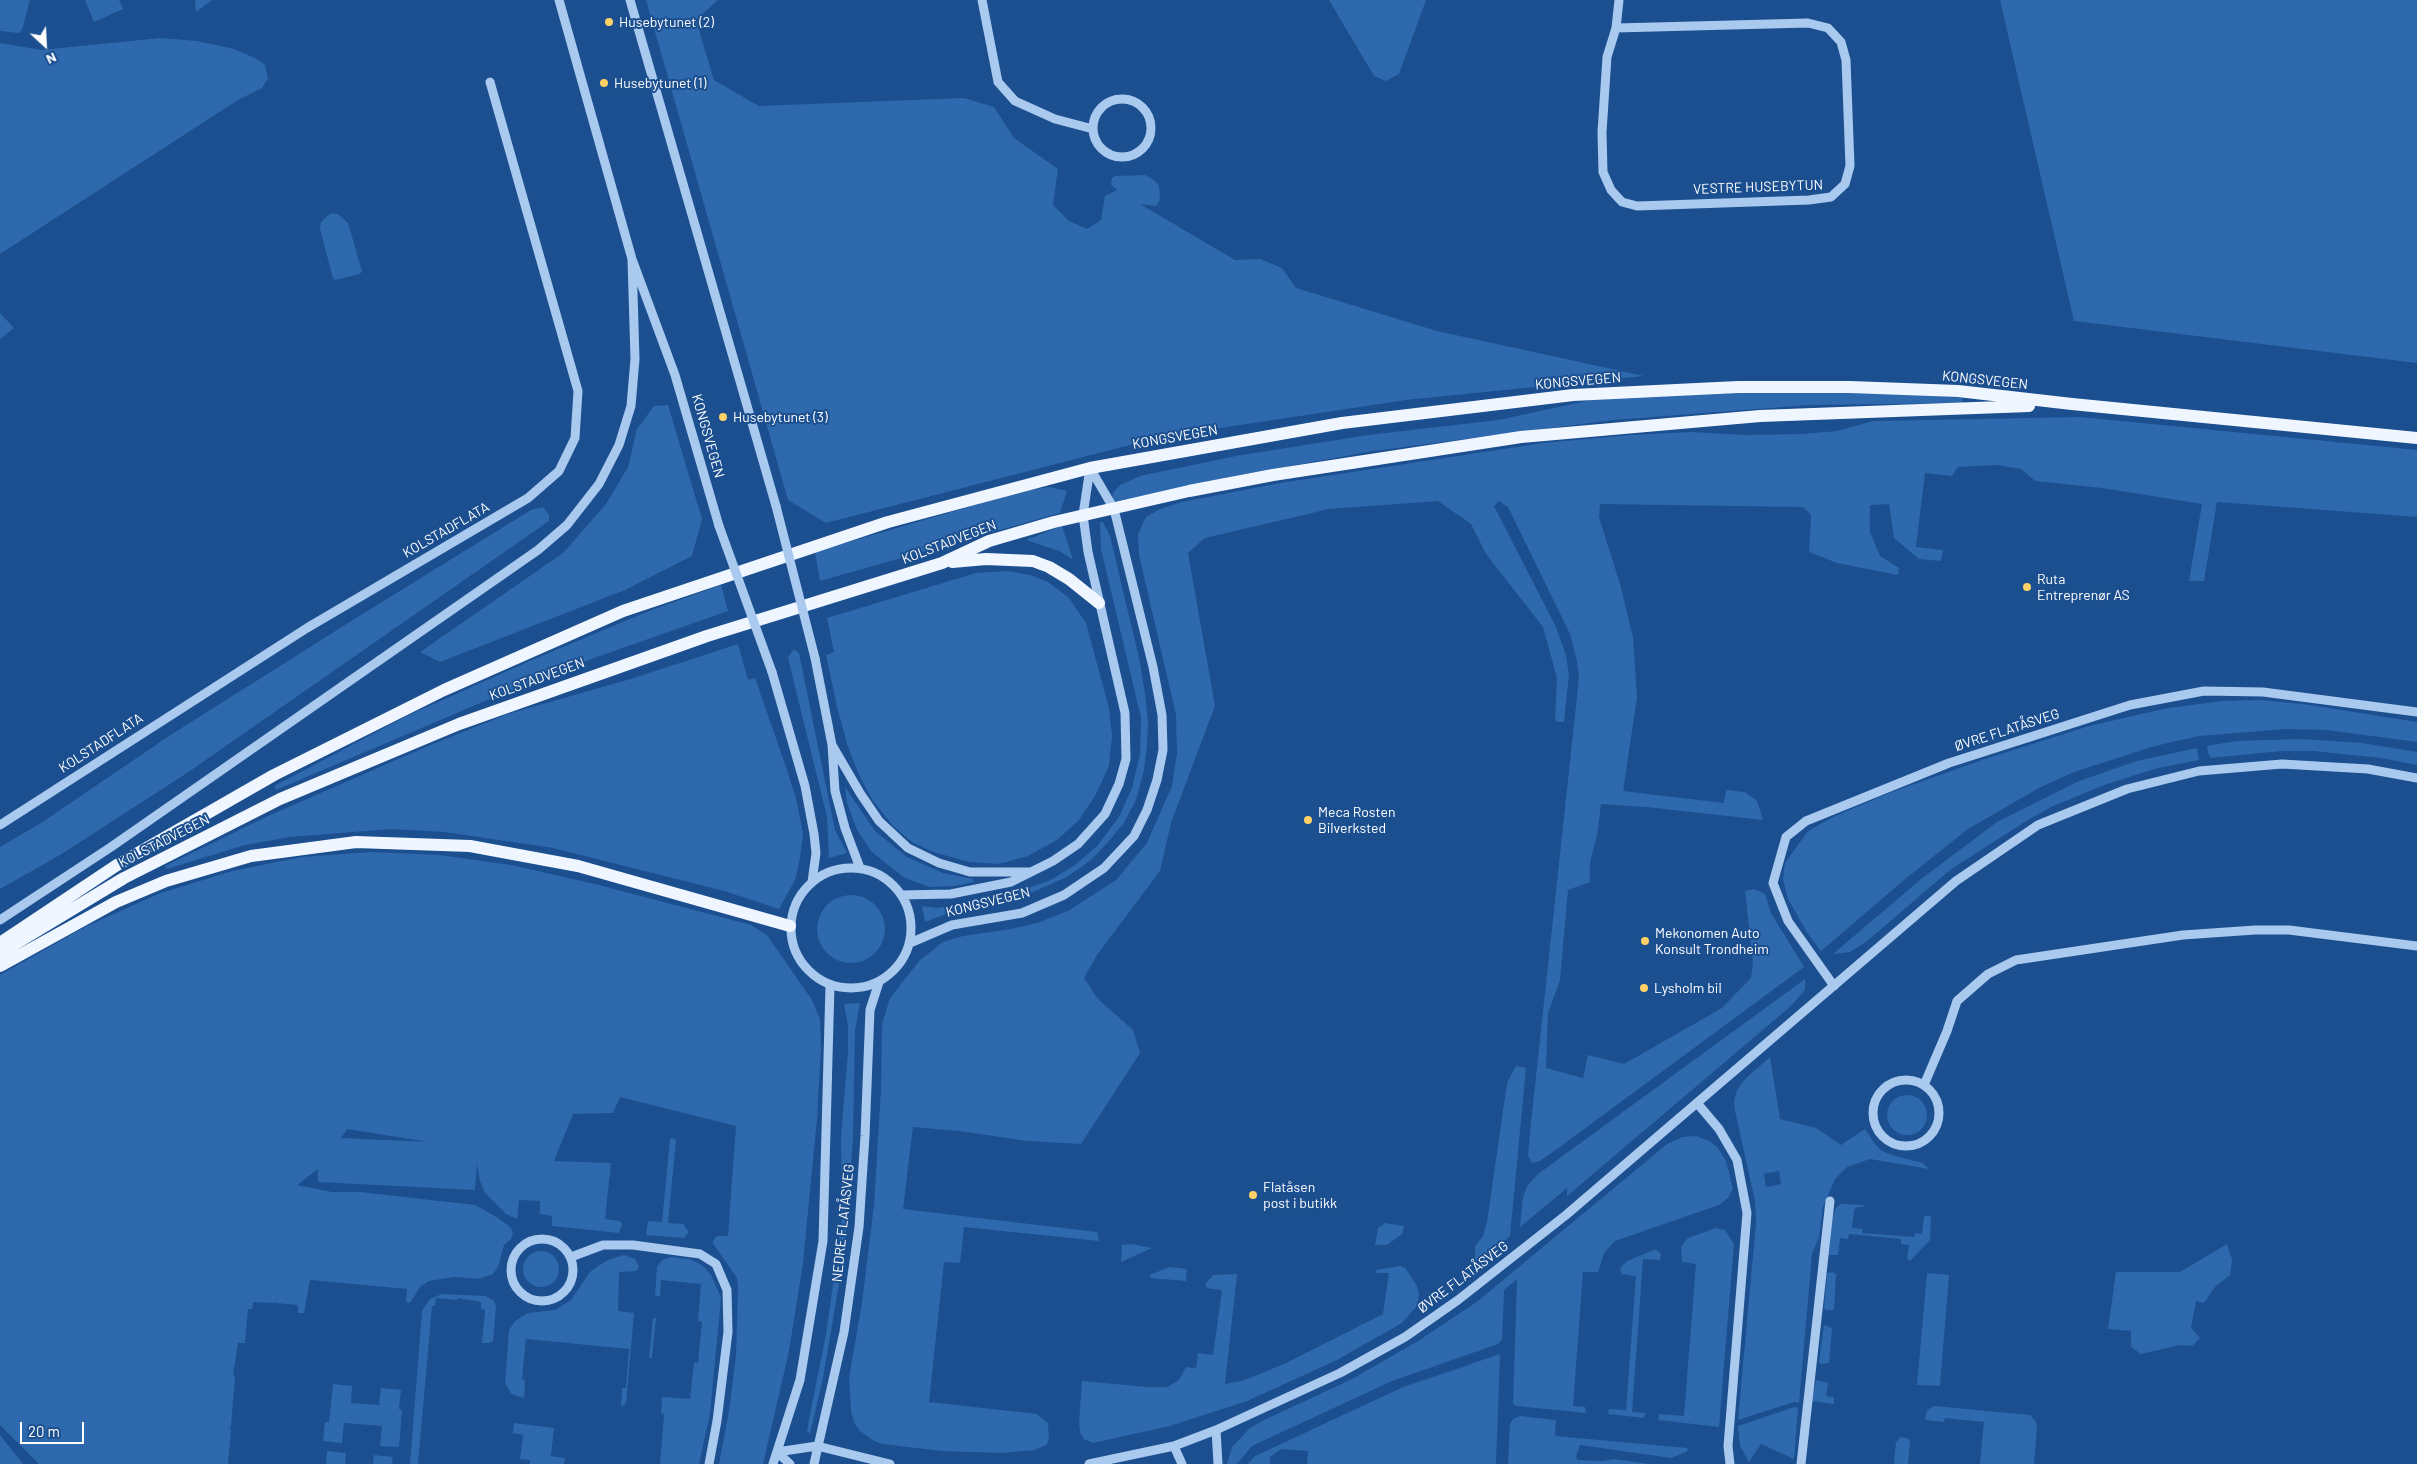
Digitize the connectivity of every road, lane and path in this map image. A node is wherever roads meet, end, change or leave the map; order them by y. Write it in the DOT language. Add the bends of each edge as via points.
graph roads {
  1 [pos="559,0"];
  2 [pos="630,0"];
  3 [pos="982,0"];
  4 [pos="1619,0"];
  5 [pos="1616,28"];
  6 [pos="490,82"];
  7 [pos="1093,128"];
  8 [pos="632,259"];
  9 [pos="2072,404"];
  10 [pos="2417,438"];
  11 [pos="1090,468"];
  12 [pos="1114,508"];
  13 [pos="1083,515"];
  14 [pos="942,564"];
  15 [pos="1099,603"];
  16 [pos="2417,712"];
  17 [pos="832,745"];
  18 [pos="2417,778"];
  19 [pos="0,825"];
  20 [pos="860,868"];
  21 [pos="1029,872"];
  22 [pos="812,882"];
  23 [pos="901,895"];
  24 [pos="0,920"];
  25 [pos="790,926"];
  26 [pos="0,943"];
  27 [pos="910,943"];
  28 [pos="2417,946"];
  29 [pos="0,953"];
  30 [pos="0,966"];
  31 [pos="879,982"];
  32 [pos="830,985"];
  33 [pos="1834,986"];
  34 [pos="1924,1085"];
  35 [pos="1697,1102"];
  36 [pos="1830,1202"];
  37 [pos="571,1257"];
  38 [pos="1216,1430"];
  39 [pos="818,1446"];
  40 [pos="1174,1446"];
  41 [pos="777,1452"];
  42 [pos="709,1464"];
  43 [pos="773,1464"];
  44 [pos="790,1464"];
  45 [pos="814,1464"];
  46 [pos="890,1464"];
  47 [pos="1089,1464"];
  48 [pos="1182,1464"];
  49 [pos="1218,1464"];
  50 [pos="1730,1464"];
  51 [pos="1800,1464"];
  1 -- 8 [label="street, KONGSVEGEN"];
  2 -- 17 [label="street, bridge" via="776,506 815,658"];
  3 -- 7 [label="street" via="998,82 1015,101 1055,119"];
  4 -- 5 [label="street, VESTRE HUSEBYTUN"];
  5 -- 5 [label="street, VESTRE HUSEBYTUN" via="1607,57 1603,172 1611,190 1622,202 1637,206 1809,200 1831,197 1844,184 1850,166 1846,60 1842,42 1828,28 1808,23"];
  6 -- 19 [label="street, KOLSTADFLATA" via="578,391 575,438 559,471 528,498 307,628"];
  7 -- 7 [label="street" via="1097,112 1104,104 1127,98 1146,110 1152,128 1151,137 1140,152 1120,158 1100,147"];
  8 -- 22 [label="street, KONGSVEGEN, bridge" via="675,375 719,526 772,672 805,786 816,853"];
  8 -- 24 [label="street" via="635,359 631,406 619,445 600,484 566,525 522,561 111,847"];
  9 -- 10 [label="main road, KONGSVEGEN"];
  9 -- 11 [label="main road, KONGSVEGEN" via="1958,391 1850,387 1573,395 1342,423"];
  9 -- 12 [label="main road, KONGSVEGEN" via="1760,416 1521,436 1282,474"];
  11 -- 12 [label="street, KONGSVEGEN"];
  11 -- 13 [label="street, KONGSVEGEN"];
  11 -- 26 [label="main road, KOLSTADVEGEN" via="888,522 623,610 444,690 274,775 117,866"];
  12 -- 13 [label="main road, KOLSTADVEGEN"];
  12 -- 27 [label="street, KONGSVEGEN" via="1162,715 1163,750 1158,780 1147,810 1134,836 1104,868 1064,896 1022,912 952,925"];
  13 -- 14 [label="main road, KOLSTADVEGEN" via="989,541"];
  13 -- 15 [label="street, KONGSVEGEN"];
  14 -- 15 [label="main road" via="986,559 1033,561 1068,579"];
  14 -- 29 [label="main road, KOLSTADVEGEN" via="707,636 459,724 280,799 124,878"];
  15 -- 21 [label="street, KONGSVEGEN" via="1125,713 1126,759 1105,814 1078,844"];
  16 -- 33 [label="street, ØVRE FLATÅSVEG" via="2263,692 2204,691 2130,705 1949,763 1806,821 1786,837 1773,883 1788,921"];
  17 -- 20 [label="street" via="836,790 845,828"];
  17 -- 21 [label="street" via="879,821 908,848 939,863 970,872"];
  18 -- 33 [label="street, ØVRE FLATÅSVEG" via="2368,768 2282,764 2199,771 2127,789 2038,826 1956,881"];
  20 -- 22 [label="street" via="834,870"];
  20 -- 23 [label="street" via="883,877"];
  21 -- 23 [label="street, KONGSVEGEN" via="1011,882 951,894"];
  22 -- 25 [label="street" via="796,902"];
  23 -- 27 [label="street" via="911,918"];
  25 -- 30 [label="main road" via="578,866 470,846 356,842 251,856 166,881 116,902"];
  25 -- 32 [label="street" via="794,951 808,972"];
  27 -- 31 [label="street" via="898,966"];
  28 -- 34 [label="street" via="2289,930 2255,930 2183,935 2016,960 1988,974 1957,1001"];
  31 -- 32 [label="street" via="855,989"];
  31 -- 39 [label="street, NEDRE FLATÅSVEG" via="870,1010 865,1136 855,1256 844,1332"];
  32 -- 41 [label="street, NEDRE FLATÅSVEG" via="823,1242 800,1380"];
  33 -- 35 [label="street, ØVRE FLATÅSVEG"];
  34 -- 34 [label="street" via="1935,1096 1938,1123 1925,1140 1916,1144 1888,1140 1881,1134 1874,1117 1877,1097 1884,1088 1898,1081"];
  35 -- 38 [label="street, ØVRE FLATÅSVEG" via="1566,1215 1404,1337 1340,1373"];
  35 -- 50 [label="street" via="1720,1129 1737,1160 1747,1213 1729,1438"];
  36 -- 51 [label="street"];
  37 -- 37 [label="street" via="574,1267 572,1278 561,1295 547,1300 531,1299 515,1286 511,1277 515,1254 532,1240 544,1238 555,1241"];
  37 -- 42 [label="street" via="603,1245 633,1246 700,1254 716,1264 727,1290 728,1332"];
  38 -- 40 [label="street, ØVRE FLATÅSVEG"];
  38 -- 49 [label="street"];
  39 -- 41 [label="street"];
  39 -- 45 [label="street, NEDRE FLATÅSVEG"];
  39 -- 46 [label="street"];
  40 -- 47 [label="street, ØVRE FLATÅSVEG"];
  40 -- 48 [label="street"];
  41 -- 43 [label="street, NEDRE FLATÅSVEG"];
  41 -- 44 [label="street"];
}
